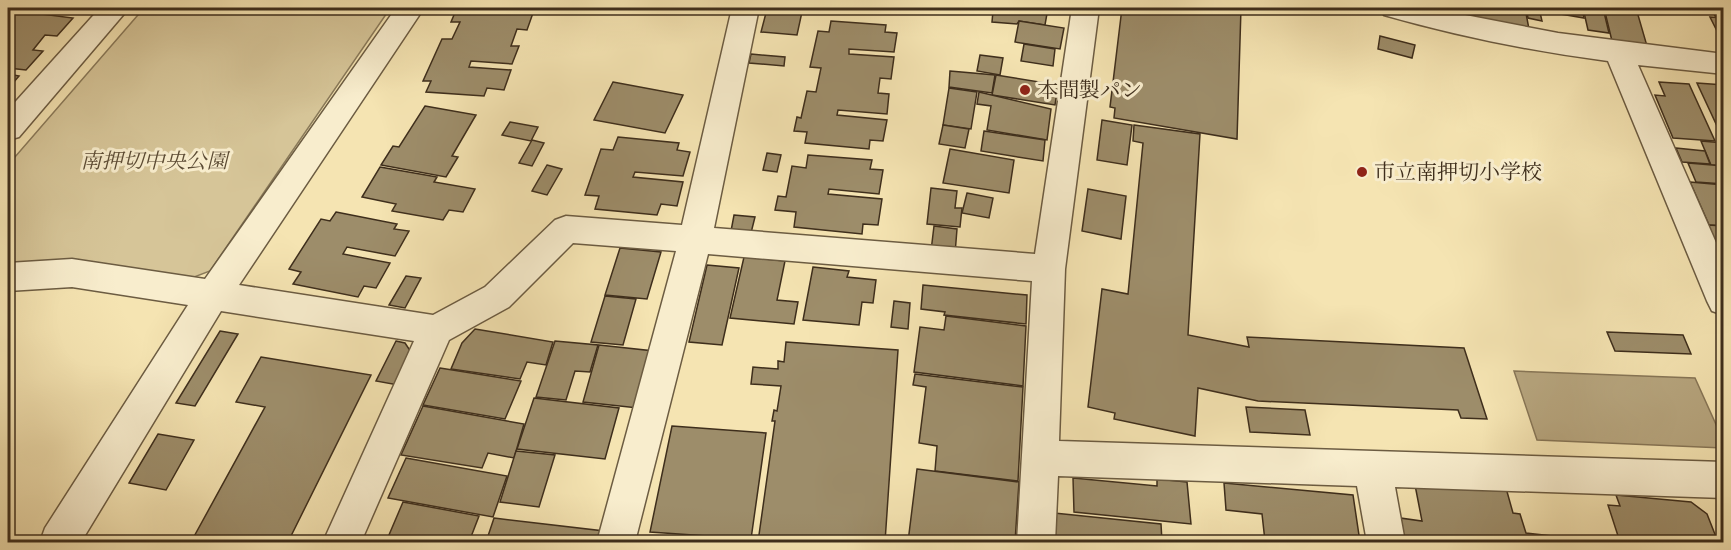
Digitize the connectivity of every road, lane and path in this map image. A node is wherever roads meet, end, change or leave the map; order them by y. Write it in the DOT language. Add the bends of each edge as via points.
graph roads {
  1 [pos="115,8"];
  2 [pos="410,8"];
  3 [pos="745,8"];
  4 [pos="1086,8"];
  5 [pos="1394,8"];
  6 [pos="1457,17"];
  7 [pos="1619,54"];
  8 [pos="1724,64"];
  9 [pos="8,129"];
  10 [pos="695,241"];
  11 [pos="1049,269"];
  12 [pos="8,277"];
  13 [pos="213,296"];
  14 [pos="1724,302"];
  15 [pos="436,330"];
  16 [pos="1040,458"];
  17 [pos="1372,467"];
  18 [pos="1720,488"];
  19 [pos="59,543"];
  20 [pos="342,543"];
  21 [pos="616,543"];
  22 [pos="1036,543"];
  23 [pos="1386,543"];
  1 -- 9 [label="street"];
  2 -- 13 [label="street"];
  3 -- 10 [label="street"];
  4 -- 11 [label="street"];
  5 -- 6 [label="street"];
  6 -- 7 [label="street"];
  7 -- 8 [label="street"];
  7 -- 14 [label="street"];
  10 -- 11 [label="street"];
  10 -- 15 [label="street" via="567,229 497,297"];
  10 -- 21 [label="street"];
  11 -- 16 [label="street"];
  12 -- 13 [label="street" via="72,273"];
  13 -- 15 [label="street"];
  13 -- 19 [label="street"];
  15 -- 20 [label="street"];
  16 -- 17 [label="street"];
  16 -- 22 [label="street"];
  17 -- 18 [label="street"];
  17 -- 23 [label="street"];
}
